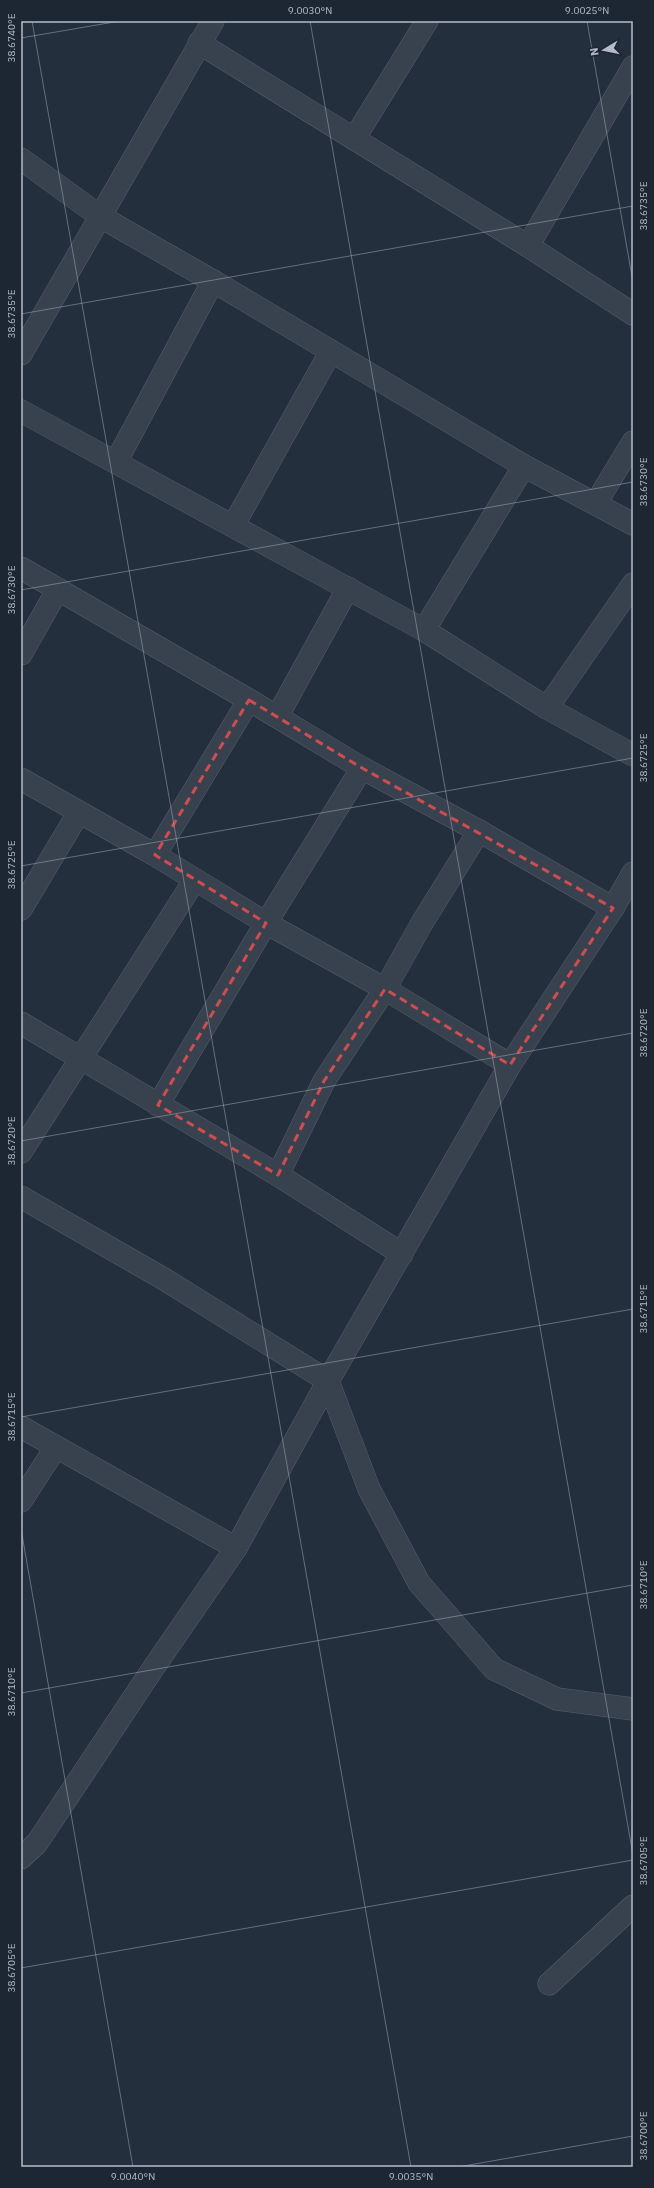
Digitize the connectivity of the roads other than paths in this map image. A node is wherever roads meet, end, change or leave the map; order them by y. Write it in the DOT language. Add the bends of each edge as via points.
graph roads {
  1 [pos="213,21"];
  2 [pos="427,21"];
  3 [pos="199,43"];
  4 [pos="633,67"];
  5 [pos="354,139"];
  6 [pos="21,159"];
  7 [pos="101,217"];
  8 [pos="528,246"];
  9 [pos="213,281"];
  10 [pos="633,314"];
  11 [pos="331,352"];
  12 [pos="21,354"];
  13 [pos="21,411"];
  14 [pos="633,442"];
  15 [pos="116,462"];
  16 [pos="524,466"];
  17 [pos="596,503"];
  18 [pos="633,524"];
  19 [pos="233,526"];
  20 [pos="21,568"];
  21 [pos="633,584"];
  22 [pos="348,588"];
  23 [pos="58,589"];
  24 [pos="424,630"];
  25 [pos="21,654"];
  26 [pos="249,700"];
  27 [pos="547,708"];
  28 [pos="277,717"];
  29 [pos="633,755"];
  30 [pos="362,768"];
  31 [pos="21,779"];
  32 [pos="79,812"];
  33 [pos="479,831"];
  34 [pos="154,855"];
  35 [pos="633,873"];
  36 [pos="194,881"];
  37 [pos="613,908"];
  38 [pos="21,909"];
  39 [pos="266,923"];
  40 [pos="386,989"];
  41 [pos="21,1023"];
  42 [pos="80,1058"];
  43 [pos="510,1066"];
  44 [pos="158,1105"];
  45 [pos="21,1152"];
  46 [pos="278,1175"];
  47 [pos="21,1197"];
  48 [pos="402,1254"];
  49 [pos="328,1381"];
  50 [pos="21,1427"];
  51 [pos="56,1447"];
  52 [pos="21,1501"];
  53 [pos="236,1548"];
  54 [pos="633,1709"];
  55 [pos="21,1858"];
  56 [pos="633,1906"];
  57 [pos="549,1984"];
  1 -- 3 [label="street"];
  2 -- 5 [label="street"];
  3 -- 5 [label="street"];
  3 -- 7 [label="street"];
  4 -- 8 [label="street"];
  5 -- 8 [label="street"];
  6 -- 7 [label="street"];
  7 -- 9 [label="street"];
  7 -- 12 [label="street"];
  8 -- 10 [label="street"];
  9 -- 11 [label="street"];
  9 -- 15 [label="street"];
  11 -- 16 [label="street"];
  11 -- 19 [label="street"];
  13 -- 15 [label="street"];
  14 -- 17 [label="street"];
  15 -- 19 [label="street"];
  16 -- 17 [label="street"];
  16 -- 24 [label="street"];
  17 -- 18 [label="street"];
  19 -- 22 [label="street"];
  20 -- 23 [label="street"];
  21 -- 27 [label="street"];
  22 -- 24 [label="street"];
  22 -- 28 [label="street"];
  23 -- 25 [label="street"];
  23 -- 26 [label="street"];
  24 -- 27 [label="street"];
  26 -- 28 [label="street"];
  26 -- 34 [label="street"];
  27 -- 29 [label="street"];
  28 -- 30 [label="street"];
  30 -- 33 [label="street"];
  30 -- 39 [label="street"];
  31 -- 32 [label="street"];
  32 -- 34 [label="street"];
  32 -- 38 [label="street"];
  33 -- 37 [label="street"];
  33 -- 40 [label="street" via="422,923"];
  34 -- 36 [label="street"];
  35 -- 37 [label="street"];
  36 -- 39 [label="street"];
  36 -- 42 [label="street"];
  37 -- 43 [label="street"];
  39 -- 40 [label="street"];
  39 -- 44 [label="street"];
  40 -- 43 [label="street"];
  40 -- 46 [label="street" via="324,1081"];
  41 -- 42 [label="street"];
  42 -- 44 [label="street"];
  42 -- 45 [label="street"];
  43 -- 48 [label="street"];
  44 -- 46 [label="street"];
  46 -- 48 [label="street"];
  47 -- 49 [label="street" via="164,1279"];
  48 -- 49 [label="street"];
  49 -- 53 [label="street"];
  49 -- 54 [label="street" via="369,1489 419,1583 494,1669 557,1699"];
  50 -- 51 [label="street"];
  51 -- 52 [label="street"];
  51 -- 53 [label="street"];
  53 -- 55 [label="street" via="37,1843"];
  56 -- 57 [label="street"];
}
